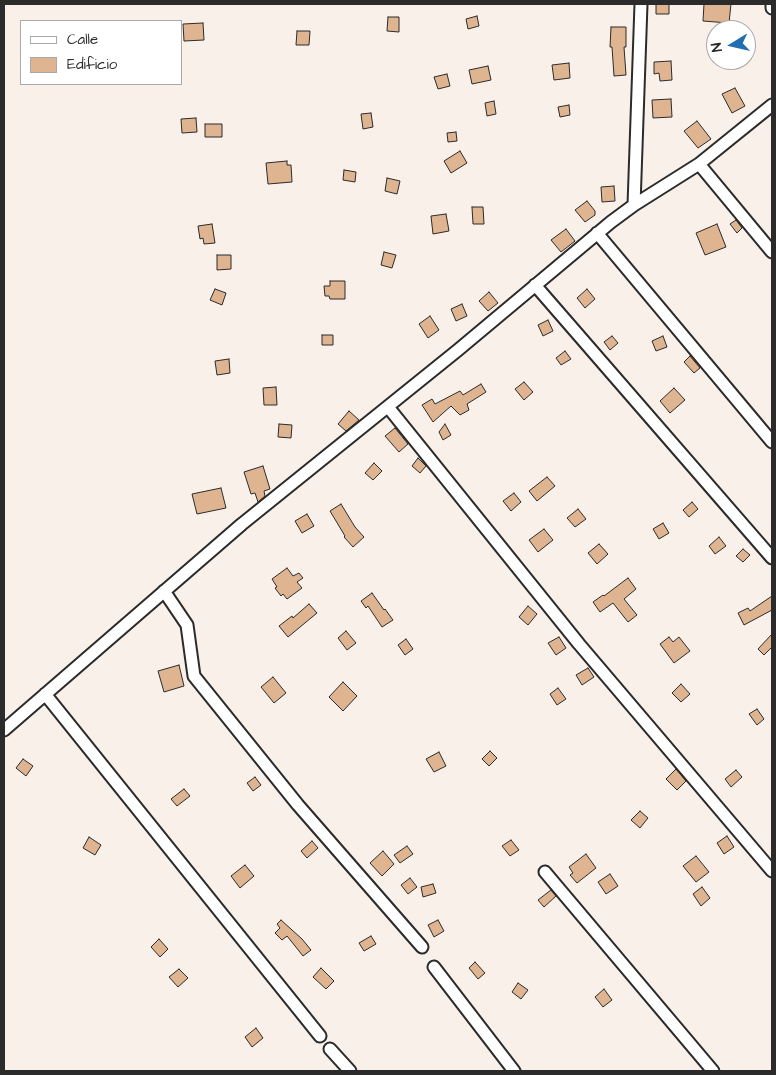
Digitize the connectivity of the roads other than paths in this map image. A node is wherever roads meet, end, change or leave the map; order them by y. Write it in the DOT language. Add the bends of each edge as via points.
graph roads {
  1 [pos="642,4"];
  2 [pos="772,4"];
  3 [pos="772,8"];
  4 [pos="772,105"];
  5 [pos="699,164"];
  6 [pos="634,205"];
  7 [pos="597,233"];
  8 [pos="772,252"];
  9 [pos="535,286"];
  10 [pos="388,407"];
  11 [pos="772,442"];
  12 [pos="772,558"];
  13 [pos="164,591"];
  14 [pos="45,694"];
  15 [pos="4,730"];
  16 [pos="772,871"];
  17 [pos="545,872"];
  18 [pos="422,947"];
  19 [pos="434,967"];
  20 [pos="320,1036"];
  21 [pos="330,1049"];
  22 [pos="350,1071"];
  23 [pos="514,1071"];
  24 [pos="713,1071"];
  1 -- 6 [label="street"];
  2 -- 3 [label="street"];
  4 -- 5 [label="street"];
  5 -- 6 [label="street"];
  5 -- 8 [label="street"];
  6 -- 7 [label="street"];
  7 -- 9 [label="street"];
  7 -- 11 [label="street"];
  9 -- 10 [label="street"];
  9 -- 12 [label="street"];
  10 -- 13 [label="street"];
  10 -- 16 [label="street" via="579,644"];
  13 -- 14 [label="street"];
  13 -- 18 [label="street" via="187,625 194,676 298,805"];
  14 -- 15 [label="street"];
  14 -- 20 [label="street"];
  17 -- 24 [label="street"];
  19 -- 23 [label="street"];
  21 -- 22 [label="street"];
}
